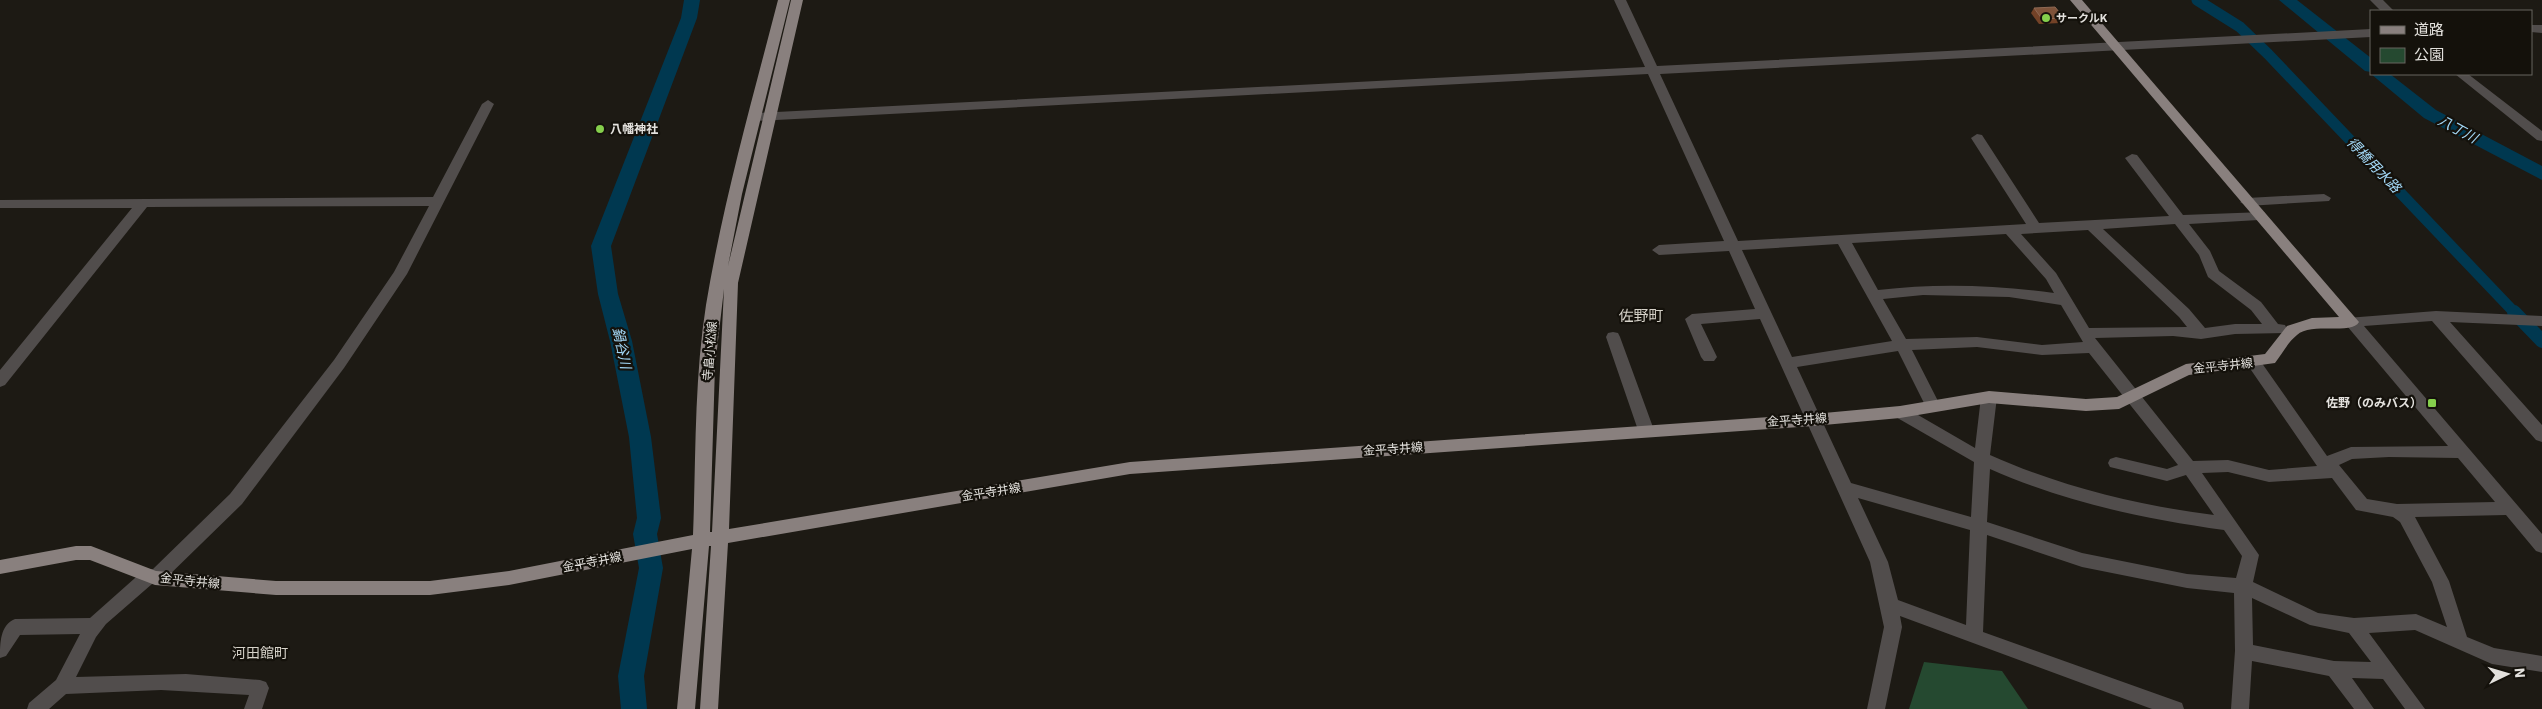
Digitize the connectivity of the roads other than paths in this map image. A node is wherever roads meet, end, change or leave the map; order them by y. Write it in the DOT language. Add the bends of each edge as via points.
graph roads {
  1 [pos="784,0"];
  2 [pos="796,0"];
  3 [pos="1620,0"];
  4 [pos="2076,0"];
  5 [pos="2376,0"];
  6 [pos="2387,10"];
  7 [pos="2370,33"];
  8 [pos="2114,46"];
  9 [pos="1651,70"];
  10 [pos="2462,75"];
  11 [pos="488,104"];
  12 [pos="762,117"];
  13 [pos="2542,137"];
  14 [pos="1978,138"];
  15 [pos="2132,158"];
  16 [pos="2324,198"];
  17 [pos="439,201"];
  18 [pos="2247,202"];
  19 [pos="143,203"];
  20 [pos="0,204"];
  21 [pos="2260,215"];
  22 [pos="2181,219"];
  23 [pos="2090,224"];
  24 [pos="2035,228"];
  25 [pos="2010,230"];
  26 [pos="1844,240"];
  27 [pos="1732,246"];
  28 [pos="1659,250"];
  29 [pos="1875,295"];
  30 [pos="2064,300"];
  31 [pos="1764,314"];
  32 [pos="2436,316"];
  33 [pos="2530,321"];
  34 [pos="2352,322"];
  35 [pos="2274,329"];
  36 [pos="2292,330"];
  37 [pos="2542,332"];
  38 [pos="2085,333"];
  39 [pos="2201,334"];
  40 [pos="1613,336"];
  41 [pos="1902,345"];
  42 [pos="2093,347"];
  43 [pos="1709,357"];
  44 [pos="1788,363"];
  45 [pos="2254,363"];
  46 [pos="0,381"];
  47 [pos="2133,395"];
  48 [pos="1989,397"];
  49 [pos="1932,405"];
  50 [pos="1900,412"];
  51 [pos="1813,420"];
  52 [pos="1646,430"];
  53 [pos="2540,431"];
  54 [pos="2461,452"];
  55 [pos="1982,459"];
  56 [pos="2116,463"];
  57 [pos="2189,467"];
  58 [pos="2330,467"];
  59 [pos="1846,488"];
  60 [pos="2509,508"];
  61 [pos="2397,511"];
  62 [pos="2228,524"];
  63 [pos="1980,526"];
  64 [pos="720,537"];
  65 [pos="701,541"];
  66 [pos="2542,546"];
  67 [pos="0,567"];
  68 [pos="152,576"];
  69 [pos="2243,586"];
  70 [pos="1890,605"];
  71 [pos="95,626"];
  72 [pos="2354,626"];
  73 [pos="1974,636"];
  74 [pos="2460,641"];
  75 [pos="0,650"];
  76 [pos="2244,651"];
  77 [pos="2542,664"];
  78 [pos="2334,669"];
  79 [pos="2386,671"];
  80 [pos="62,686"];
  81 [pos="36,709"];
  82 [pos="253,709"];
  83 [pos="686,709"];
  84 [pos="709,709"];
  85 [pos="1876,709"];
  86 [pos="2175,709"];
  87 [pos="2240,709"];
  88 [pos="2365,709"];
  89 [pos="2415,709"];
  1 -- 12 [label="main road, 寺畠小松線"];
  2 -- 12 [label="main road, 寺畠小松線"];
  3 -- 9 [label="street"];
  4 -- 8 [label="main road"];
  5 -- 6 [label="street"];
  7 -- 8 [label="street"];
  8 -- 9 [label="street"];
  8 -- 18 [label="main road"];
  9 -- 12 [label="street"];
  9 -- 27 [label="street"];
  10 -- 13 [label="street"];
  11 -- 17 [label="street"];
  12 -- 64 [label="main road, 寺畠小松線" via="731,283"];
  12 -- 65 [label="main road, 寺畠小松線" via="735,194 713,306"];
  14 -- 24 [label="street"];
  15 -- 22 [label="street"];
  16 -- 18 [label="street"];
  17 -- 19 [label="street"];
  17 -- 68 [label="street" via="400,274 311,404 236,499"];
  18 -- 21 [label="main road"];
  19 -- 20 [label="street"];
  19 -- 46 [label="street"];
  21 -- 22 [label="street"];
  21 -- 34 [label="main road"];
  22 -- 23 [label="street"];
  22 -- 35 [label="street" via="2205,254 2213,274 2256,306"];
  23 -- 24 [label="street"];
  23 -- 39 [label="street" via="2184,313"];
  24 -- 25 [label="street"];
  25 -- 26 [label="street"];
  25 -- 30 [label="street" via="2051,276"];
  26 -- 27 [label="street"];
  26 -- 29 [label="street"];
  27 -- 28 [label="street"];
  27 -- 31 [label="street"];
  29 -- 30 [label="street" via="1923,290 2009,292"];
  29 -- 41 [label="street"];
  30 -- 38 [label="street"];
  31 -- 43 [label="street" via="1692,318"];
  31 -- 44 [label="street"];
  32 -- 33 [label="street"];
  32 -- 34 [label="street"];
  32 -- 53 [label="street"];
  33 -- 37 [label="street"];
  34 -- 36 [label="main road" via="2312,323"];
  34 -- 54 [label="street"];
  35 -- 36 [label="street"];
  35 -- 39 [label="street" via="2235,329"];
  36 -- 45 [label="main road, 金平寺井線" via="2270,359"];
  38 -- 39 [label="street" via="2173,331"];
  38 -- 42 [label="street"];
  40 -- 52 [label="street"];
  41 -- 42 [label="street" via="1977,342 2042,350"];
  41 -- 44 [label="street"];
  41 -- 49 [label="street"];
  42 -- 47 [label="street"];
  44 -- 51 [label="street"];
  45 -- 47 [label="main road, 金平寺井線" via="2186,370"];
  45 -- 58 [label="street"];
  47 -- 48 [label="main road, 金平寺井線" via="2119,403 2086,404"];
  47 -- 57 [label="street"];
  48 -- 49 [label="main road, 金平寺井線"];
  48 -- 55 [label="street"];
  49 -- 50 [label="main road, 金平寺井線"];
  50 -- 51 [label="main road, 金平寺井線"];
  50 -- 55 [label="street"];
  51 -- 52 [label="main road, 金平寺井線"];
  51 -- 59 [label="street"];
  52 -- 64 [label="main road, 金平寺井線" via="1130,468"];
  54 -- 58 [label="street" via="2352,453"];
  54 -- 60 [label="street"];
  55 -- 62 [label="street" via="2077,496 2171,516"];
  55 -- 63 [label="street"];
  56 -- 57 [label="street" via="2167,475"];
  57 -- 58 [label="street" via="2228,466 2269,476"];
  57 -- 62 [label="street"];
  58 -- 61 [label="street" via="2362,505"];
  59 -- 63 [label="street"];
  59 -- 70 [label="street" via="1879,562"];
  60 -- 61 [label="street"];
  60 -- 66 [label="street"];
  61 -- 74 [label="street" via="2406,517 2440,581"];
  62 -- 69 [label="street" via="2251,555"];
  63 -- 69 [label="street" via="2082,560 2187,581"];
  63 -- 73 [label="street"];
  64 -- 65 [label="main road, 金平寺井線"];
  64 -- 84 [label="main road, 寺畠小松線"];
  65 -- 68 [label="main road, 金平寺井線" via="509,578 430,588 276,588"];
  65 -- 83 [label="main road, 寺畠小松線"];
  67 -- 68 [label="main road, 金平寺井線" via="91,553"];
  68 -- 71 [label="street"];
  69 -- 72 [label="street" via="2316,620"];
  69 -- 76 [label="street"];
  70 -- 73 [label="street"];
  70 -- 85 [label="street" via="1893,626"];
  71 -- 75 [label="street" via="15,627"];
  71 -- 80 [label="street"];
  72 -- 74 [label="street" via="2416,622"];
  72 -- 79 [label="street"];
  73 -- 86 [label="street"];
  74 -- 77 [label="street" via="2492,656"];
  76 -- 78 [label="street"];
  76 -- 87 [label="street"];
  78 -- 79 [label="street"];
  78 -- 88 [label="street"];
  79 -- 89 [label="street"];
  80 -- 81 [label="street"];
  80 -- 82 [label="street" via="169,680 222,682 260,688"];
}
